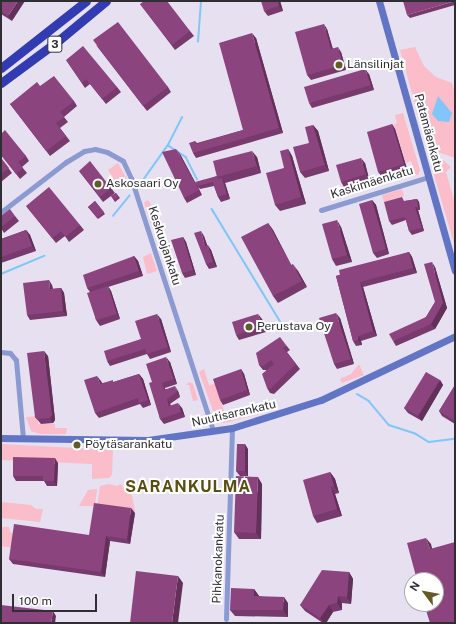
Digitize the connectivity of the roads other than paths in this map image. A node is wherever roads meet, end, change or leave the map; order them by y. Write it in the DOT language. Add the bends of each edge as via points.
graph roads {
  1 [pos="86,1"];
  2 [pos="106,1"];
  3 [pos="379,1"];
  4 [pos="1,68"];
  5 [pos="1,83"];
  6 [pos="428,177"];
  7 [pos="321,210"];
  8 [pos="1,212"];
  9 [pos="455,271"];
  10 [pos="455,336"];
  11 [pos="1,352"];
  12 [pos="232,428"];
  13 [pos="213,431"];
  14 [pos="1,438"];
  15 [pos="23,439"];
  16 [pos="226,618"];
  1 -- 4 [label="highway, 3"];
  2 -- 5 [label="highway, 3"];
  3 -- 6 [label="main road, Patamäenkatu"];
  6 -- 7 [label="street, Kaskimäenkatu"];
  6 -- 9 [label="main road, Patamäenkatu"];
  8 -- 13 [label="street, Keskuojankatu" via="84,151 95,149 107,152 123,161 132,178"];
  10 -- 12 [label="main road, Nuutisarankatu" via="321,400"];
  11 -- 15 [label="street" via="10,353 16,360"];
  12 -- 13 [label="main road, Nuutisarankatu"];
  12 -- 16 [label="street, Pihkanokankatu"];
  13 -- 15 [label="main road, Nuutisarankatu" via="148,440"];
  14 -- 15 [label="main road, Nuutisarankatu"];
}
